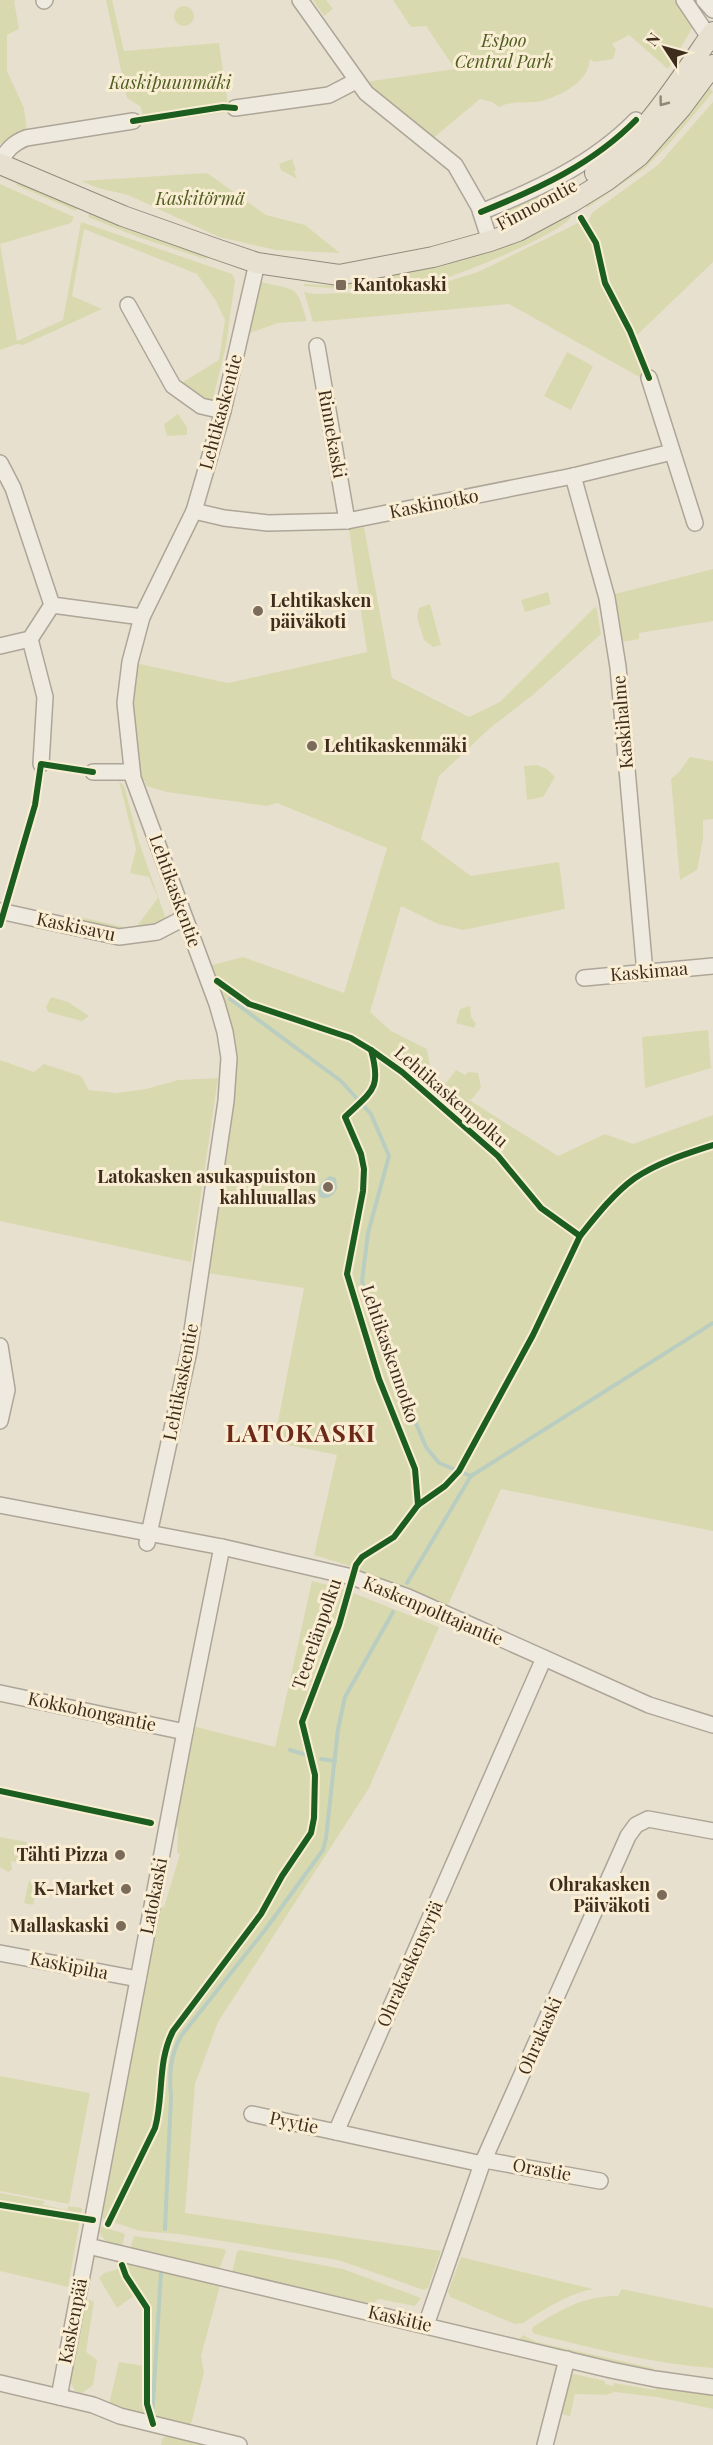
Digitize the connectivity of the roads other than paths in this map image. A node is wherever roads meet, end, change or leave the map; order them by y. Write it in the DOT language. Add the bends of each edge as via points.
graph roads {
  1 [pos="300,0"];
  2 [pos="684,0"];
  3 [pos="704,0"];
  4 [pos="713,10"];
  5 [pos="712,38"];
  6 [pos="713,65"];
  7 [pos="356,81"];
  8 [pos="235,108"];
  9 [pos="636,120"];
  10 [pos="134,121"];
  11 [pos="0,163"];
  12 [pos="481,212"];
  13 [pos="489,236"];
  14 [pos="256,262"];
  15 [pos="128,305"];
  16 [pos="317,346"];
  17 [pos="649,378"];
  18 [pos="224,411"];
  19 [pos="672,452"];
  20 [pos="0,463"];
  21 [pos="573,476"];
  22 [pos="194,511"];
  23 [pos="347,521"];
  24 [pos="694,523"];
  25 [pos="52,605"];
  26 [pos="142,617"];
  27 [pos="30,639"];
  28 [pos="0,646"];
  29 [pos="41,764"];
  30 [pos="93,772"];
  31 [pos="131,772"];
  32 [pos="0,911"];
  33 [pos="184,918"];
  34 [pos="713,966"];
  35 [pos="645,973"];
  36 [pos="584,978"];
  37 [pos="0,1346"];
  38 [pos="0,1420"];
  39 [pos="0,1505"];
  40 [pos="148,1538"];
  41 [pos="222,1547"];
  42 [pos="544,1658"];
  43 [pos="0,1693"];
  44 [pos="713,1725"];
  45 [pos="185,1732"];
  46 [pos="713,1831"];
  47 [pos="0,1953"];
  48 [pos="138,1979"];
  49 [pos="252,2114"];
  50 [pos="336,2132"];
  51 [pos="483,2162"];
  52 [pos="600,2181"];
  53 [pos="88,2246"];
  54 [pos="426,2325"];
  55 [pos="567,2359"];
  56 [pos="0,2383"];
  57 [pos="713,2387"];
  58 [pos="59,2397"];
  59 [pos="239,2445"];
  60 [pos="544,2445"];
  1 -- 7 [label="street"];
  2 -- 5 [label="street"];
  3 -- 4 [label="street"];
  5 -- 13 [label="main road, Finnoontie, one-way" via="631,144 610,163"];
  6 -- 13 [label="main road, Finnoontie" via="681,108 625,168 518,231"];
  7 -- 8 [label="street" via="329,95"];
  7 -- 12 [label="street" via="379,105 455,165"];
  9 -- 12 [label="street" via="618,139 564,175"];
  10 -- 11 [label="street" via="26,138 12,146"];
  11 -- 14 [label="main road, Finnoontie" via="150,226"];
  12 -- 13 [label="street"];
  13 -- 14 [label="main road, Finnoontie" via="433,257 339,275"];
  14 -- 18 [label="street, Lehtikaskentie"];
  15 -- 18 [label="street" via="173,386 201,406"];
  16 -- 23 [label="street, Rinnekaski"];
  17 -- 19 [label="street"];
  18 -- 22 [label="street, Lehtikaskentie"];
  19 -- 21 [label="street, Kaskinotko"];
  19 -- 24 [label="street"];
  20 -- 25 [label="street" via="13,488"];
  21 -- 23 [label="street, Kaskinotko"];
  21 -- 35 [label="street, Kaskihalme" via="607,598 618,668"];
  22 -- 23 [label="street, Kaskinotko" via="268,523"];
  22 -- 26 [label="street, Lehtikaskentie"];
  25 -- 26 [label="street"];
  25 -- 27 [label="street"];
  26 -- 31 [label="street, Lehtikaskentie" via="130,662 125,703"];
  27 -- 28 [label="street"];
  27 -- 29 [label="street" via="45,698"];
  30 -- 31 [label="street"];
  31 -- 33 [label="street, Lehtikaskentie"];
  32 -- 33 [label="street, Kaskisavu" via="119,937 157,932"];
  33 -- 40 [label="street, Lehtikaskentie" via="225,1032 228,1069 189,1351"];
  34 -- 35 [label="street, Kaskimaa"];
  35 -- 36 [label="street, Kaskimaa"];
  37 -- 38 [label="street" via="8,1390"];
  39 -- 40 [label="street, Kaskenpolttajantie"];
  40 -- 41 [label="street, Kaskenpolttajantie"];
  41 -- 42 [label="street, Kaskenpolttajantie" via="352,1577 408,1597"];
  41 -- 45 [label="street, Latokaski"];
  42 -- 44 [label="street, Kaskenpolttajantie" via="649,1705"];
  42 -- 50 [label="street, Ohrakaskensyrjä"];
  43 -- 45 [label="street, Kokkohongantie"];
  45 -- 48 [label="street, Latokaski"];
  46 -- 51 [label="street, Ohrakaski" via="648,1819 632,1830"];
  47 -- 48 [label="street, Kaskipiha"];
  48 -- 53 [label="street, Latokaski"];
  49 -- 50 [label="street, Pyytie"];
  50 -- 51 [label="street"];
  51 -- 52 [label="street, Orastie"];
  51 -- 54 [label="street, Ohrakaski"];
  53 -- 54 [label="street, Kaskitie"];
  53 -- 58 [label="street, Kaskenpää"];
  54 -- 55 [label="street, Kaskitie"];
  55 -- 57 [label="street, Kaskitie" via="655,2379"];
  55 -- 60 [label="street"];
  56 -- 58 [label="street"];
  58 -- 59 [label="street"];
}
